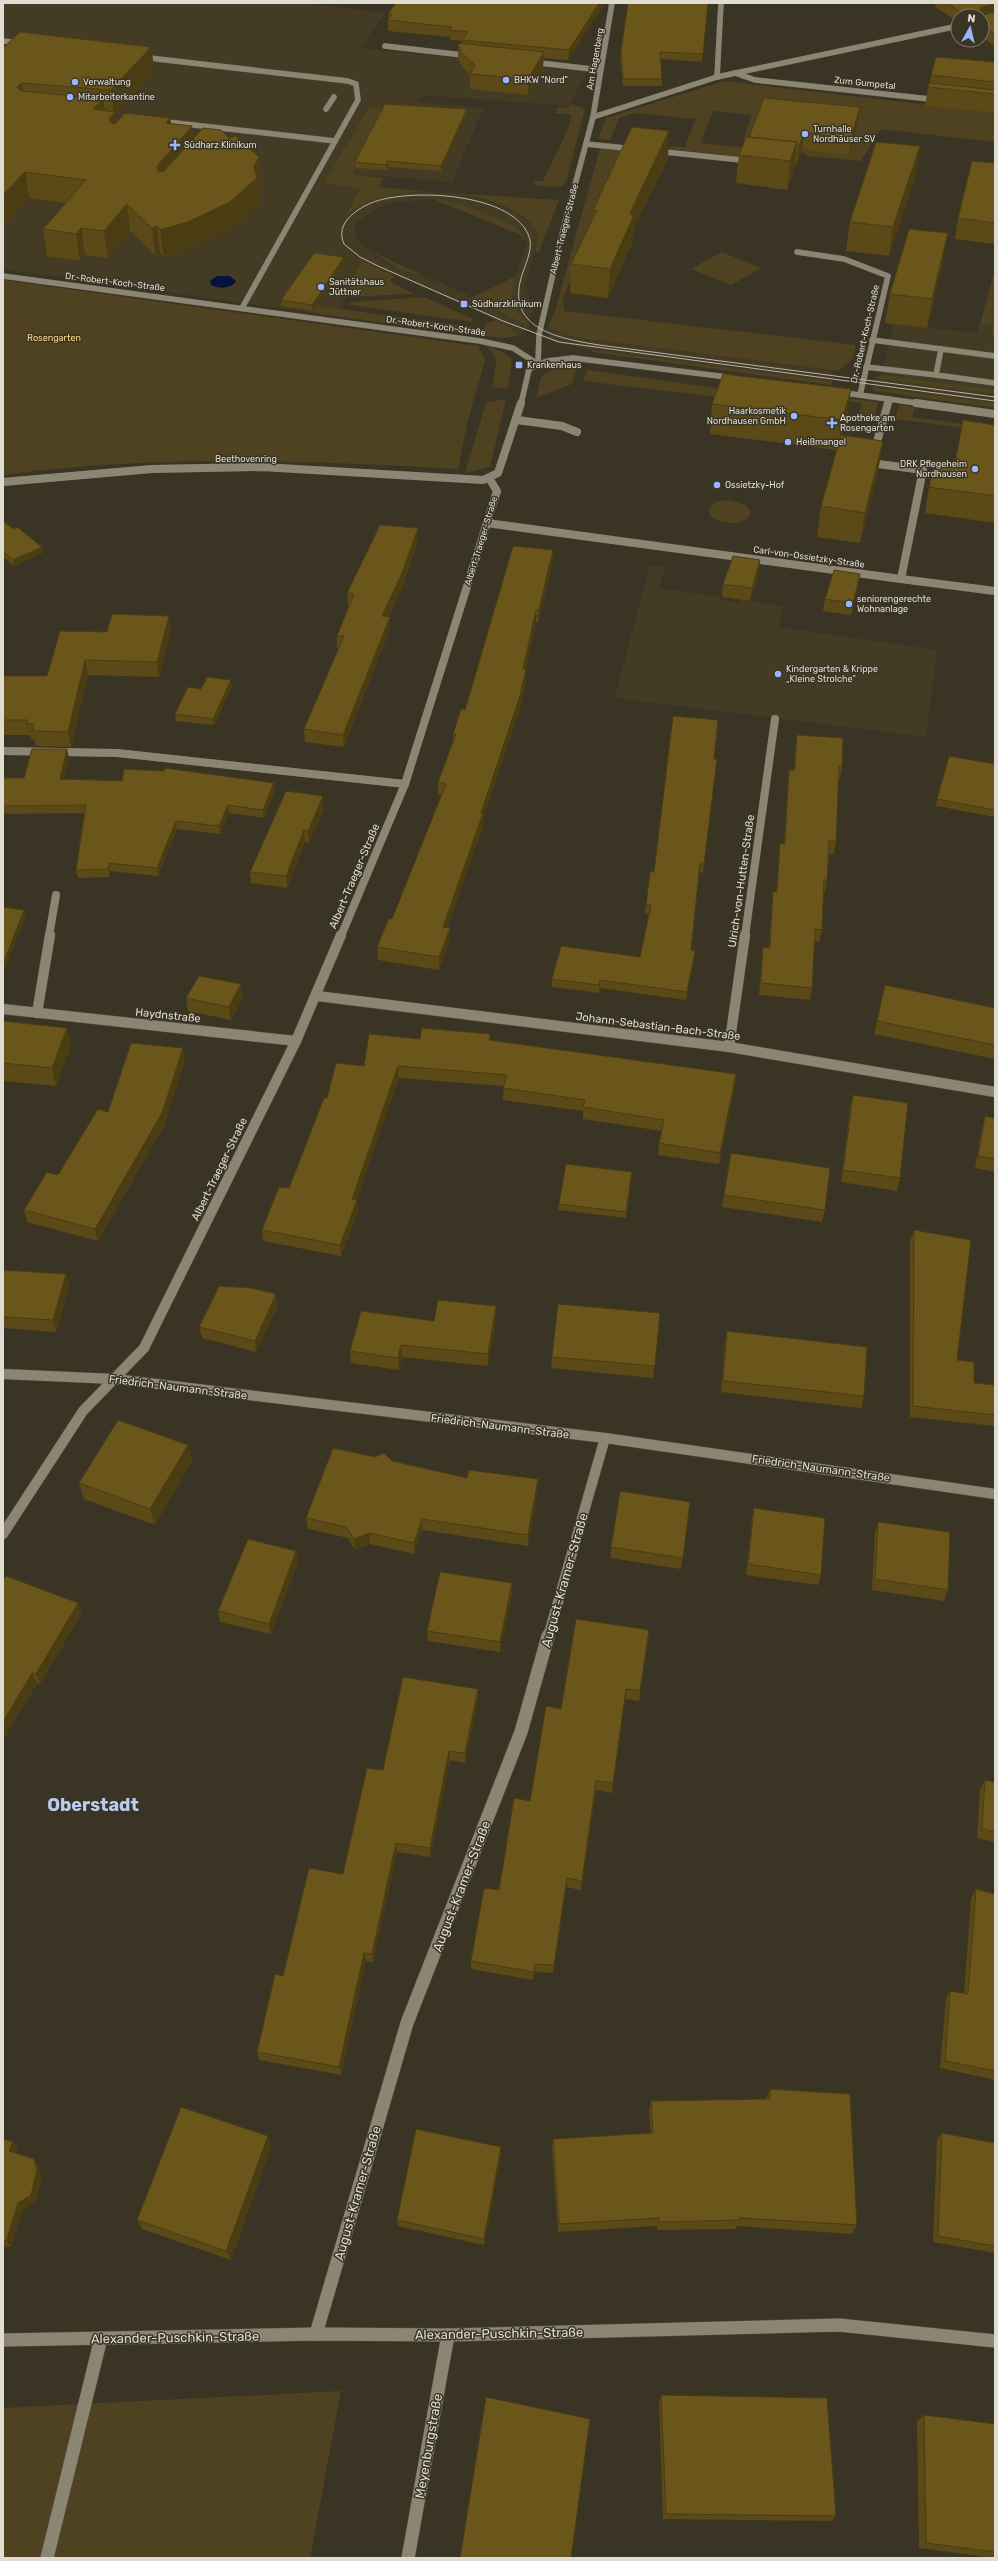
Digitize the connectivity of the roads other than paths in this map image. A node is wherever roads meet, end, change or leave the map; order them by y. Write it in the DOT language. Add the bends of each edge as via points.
graph roads {
  1 [pos="612,3"];
  2 [pos="722,3"];
  3 [pos="950,28"];
  4 [pos="3,40"];
  5 [pos="27,43"];
  6 [pos="385,46"];
  7 [pos="136,56"];
  8 [pos="477,56"];
  9 [pos="523,61"];
  10 [pos="600,70"];
  11 [pos="735,73"];
  12 [pos="717,77"];
  13 [pos="334,98"];
  14 [pos="949,101"];
  15 [pos="326,110"];
  16 [pos="593,117"];
  17 [pos="152,121"];
  18 [pos="221,128"];
  19 [pos="216,135"];
  20 [pos="335,141"];
  21 [pos="586,144"];
  22 [pos="755,162"];
  23 [pos="797,252"];
  24 [pos="3,276"];
  25 [pos="242,308"];
  26 [pos="872,340"];
  27 [pos="940,349"];
  28 [pos="995,356"];
  29 [pos="538,364"];
  30 [pos="866,366"];
  31 [pos="936,375"];
  32 [pos="741,379"];
  33 [pos="995,383"];
  34 [pos="833,391"];
  35 [pos="860,395"];
  36 [pos="889,399"];
  37 [pos="995,414"];
  38 [pos="517,420"];
  39 [pos="577,432"];
  40 [pos="489,478"];
  41 [pos="3,482"];
  42 [pos="487,524"];
  43 [pos="901,579"];
  44 [pos="995,591"];
  45 [pos="775,719"];
  46 [pos="3,752"];
  47 [pos="405,784"];
  48 [pos="56,895"];
  49 [pos="317,996"];
  50 [pos="3,1009"];
  51 [pos="37,1013"];
  52 [pos="296,1041"];
  53 [pos="730,1046"];
  54 [pos="995,1092"];
  55 [pos="3,1374"];
  56 [pos="115,1379"];
  57 [pos="605,1438"];
  58 [pos="995,1494"];
  59 [pos="3,1534"];
  60 [pos="316,2334"];
  61 [pos="448,2335"];
  62 [pos="101,2338"];
  63 [pos="3,2340"];
  64 [pos="995,2341"];
  65 [pos="47,2558"];
  66 [pos="408,2558"];
  1 -- 10 [label="street, Am Hagenberg"];
  2 -- 12 [label="street"];
  3 -- 11 [label="street"];
  4 -- 5 [label="street"];
  6 -- 8 [label="street"];
  7 -- 20 [label="street" via="356,84 358,100"];
  9 -- 10 [label="street"];
  10 -- 16 [label="street, Am Hagenberg"];
  11 -- 12 [label="street"];
  11 -- 14 [label="street, Zum Gumpetal" via="755,80"];
  12 -- 16 [label="street"];
  13 -- 15 [label="street"];
  16 -- 21 [label="street, Albert-Traeger-Straße"];
  17 -- 18 [label="street"];
  18 -- 19 [label="street"];
  18 -- 20 [label="street"];
  20 -- 25 [label="street"];
  21 -- 22 [label="street"];
  21 -- 29 [label="street, Albert-Traeger-Straße" via="539,335"];
  23 -- 26 [label="street, Dr.-Robert-Koch-Straße" via="846,257 888,276"];
  24 -- 25 [label="street, Dr.-Robert-Koch-Straße"];
  25 -- 29 [label="street, Dr.-Robert-Koch-Straße" via="500,345 514,348"];
  26 -- 27 [label="street"];
  26 -- 30 [label="street, Dr.-Robert-Koch-Straße"];
  27 -- 28 [label="street"];
  27 -- 31 [label="street"];
  29 -- 32 [label="street" via="560,358 587,358"];
  29 -- 38 [label="street" via="529,370"];
  30 -- 31 [label="street"];
  30 -- 35 [label="street, Dr.-Robert-Koch-Straße"];
  31 -- 33 [label="street"];
  34 -- 35 [label="street, Dr.-Robert-Koch-Straße"];
  35 -- 36 [label="street, Dr.-Robert-Koch-Straße"];
  36 -- 37 [label="street, Dr.-Robert-Koch-Straße"];
  36 -- 43 [label="street" via="871,463 923,470"];
  38 -- 39 [label="street" via="562,426"];
  38 -- 40 [label="street" via="498,474"];
  40 -- 41 [label="street, Beethovenring" via="476,480 262,467 152,470"];
  40 -- 42 [label="street, Albert-Traeger-Straße" via="497,490"];
  42 -- 43 [label="street, Carl-von-Ossietzky-Straße"];
  42 -- 47 [label="street, Albert-Traeger-Straße"];
  43 -- 44 [label="street, Carl-von-Ossietzky-Straße"];
  45 -- 53 [label="street, Ulrich-von-Hutten-Straße"];
  46 -- 47 [label="street" via="116,753"];
  47 -- 49 [label="street, Albert-Traeger-Straße"];
  48 -- 51 [label="street"];
  49 -- 52 [label="street, Albert-Traeger-Straße"];
  49 -- 53 [label="street, Johann-Sebastian-Bach-Straße"];
  50 -- 51 [label="street, Haydnstraße"];
  51 -- 52 [label="street, Haydnstraße"];
  52 -- 56 [label="street, Albert-Traeger-Straße" via="144,1348"];
  53 -- 54 [label="street, Johann-Sebastian-Bach-Straße"];
  55 -- 56 [label="street, Friedrich-Naumann-Straße"];
  56 -- 57 [label="street, Friedrich-Naumann-Straße"];
  56 -- 59 [label="street, Albert-Traeger-Straße" via="83,1411"];
  57 -- 58 [label="street, Friedrich-Naumann-Straße"];
  57 -- 60 [label="street, August-Kramer-Straße" via="521,1732 407,2023"];
  60 -- 61 [label="street, Alexander-Puschkin-Straße"];
  60 -- 62 [label="street, Alexander-Puschkin-Straße"];
  61 -- 64 [label="street, Alexander-Puschkin-Straße" via="839,2325"];
  61 -- 66 [label="street, Meyenburgstraße"];
  62 -- 63 [label="street, Alexander-Puschkin-Straße"];
  62 -- 65 [label="street"];
}
